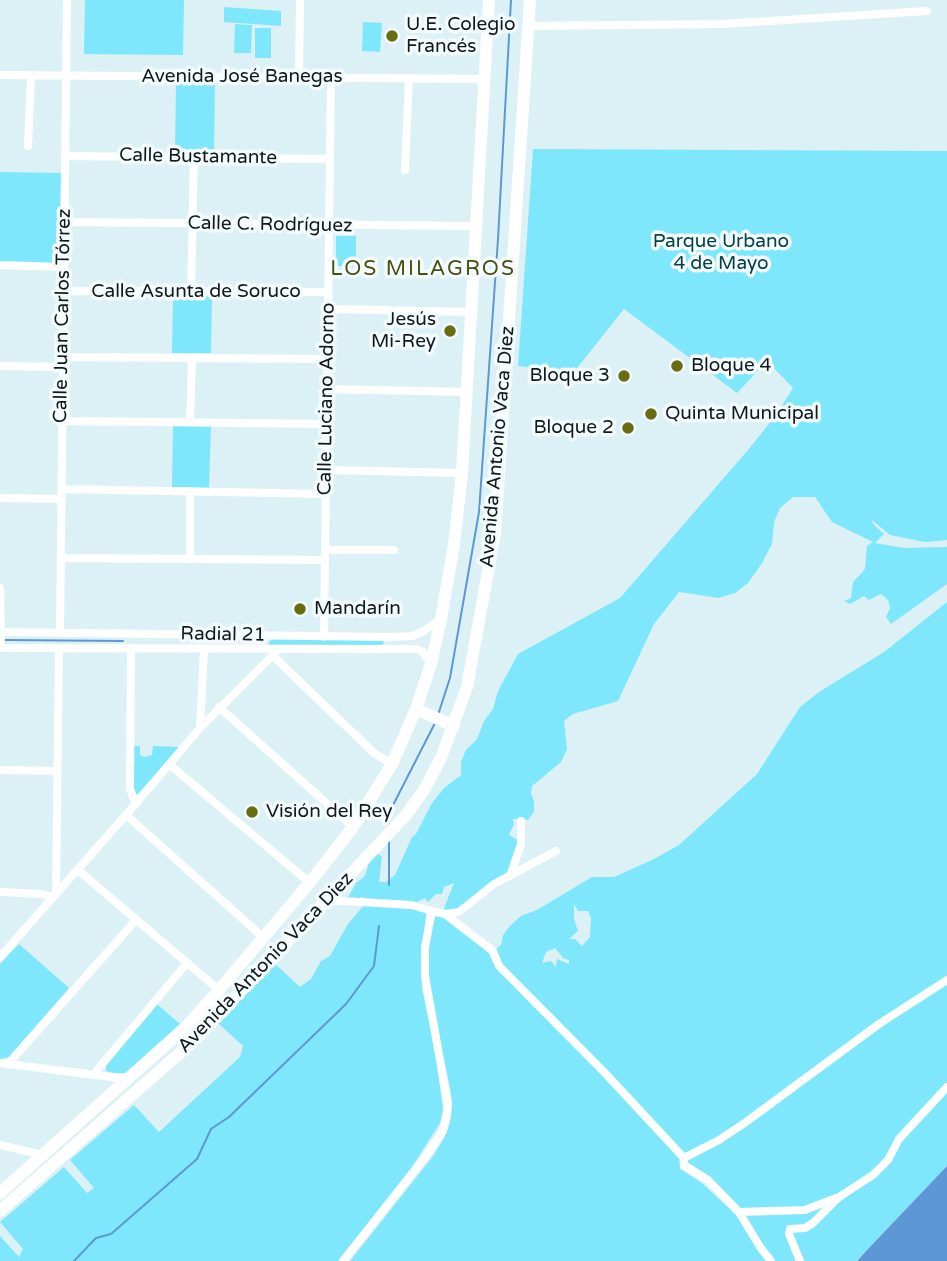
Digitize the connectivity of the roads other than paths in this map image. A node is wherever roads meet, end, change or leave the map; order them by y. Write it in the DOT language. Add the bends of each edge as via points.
graph roads {
  1 [pos="66,0"];
  2 [pos="300,0"];
  3 [pos="489,0"];
  4 [pos="530,0"];
  5 [pos="927,11"];
  6 [pos="528,26"];
  7 [pos="0,75"];
  8 [pos="31,75"];
  9 [pos="66,76"];
  10 [pos="299,77"];
  11 [pos="331,77"];
  12 [pos="409,78"];
  13 [pos="485,79"];
  14 [pos="28,146"];
  15 [pos="65,156"];
  16 [pos="194,157"];
  17 [pos="330,159"];
  18 [pos="405,170"];
  19 [pos="64,222"];
  20 [pos="193,224"];
  21 [pos="329,225"];
  22 [pos="476,226"];
  23 [pos="0,265"];
  24 [pos="64,267"];
  25 [pos="64,291"];
  26 [pos="191,292"];
  27 [pos="328,292"];
  28 [pos="328,309"];
  29 [pos="471,312"];
  30 [pos="192,358"];
  31 [pos="327,359"];
  32 [pos="63,362"];
  33 [pos="0,366"];
  34 [pos="327,389"];
  35 [pos="466,392"];
  36 [pos="62,421"];
  37 [pos="190,422"];
  38 [pos="327,424"];
  39 [pos="326,470"];
  40 [pos="462,473"];
  41 [pos="190,491"];
  42 [pos="62,494"];
  43 [pos="326,494"];
  44 [pos="0,498"];
  45 [pos="325,550"];
  46 [pos="394,550"];
  47 [pos="61,558"];
  48 [pos="190,558"];
  49 [pos="325,560"];
  50 [pos="0,588"];
  51 [pos="441,619"];
  52 [pos="60,633"];
  53 [pos="1,634"];
  54 [pos="324,637"];
  55 [pos="390,637"];
  56 [pos="94,640"];
  57 [pos="0,647"];
  58 [pos="59,648"];
  59 [pos="131,648"];
  60 [pos="390,648"];
  61 [pos="204,649"];
  62 [pos="276,652"];
  63 [pos="431,664"];
  64 [pos="219,707"];
  65 [pos="421,711"];
  66 [pos="451,725"];
  67 [pos="200,728"];
  68 [pos="391,764"];
  69 [pos="170,765"];
  70 [pos="0,770"];
  71 [pos="57,771"];
  72 [pos="135,804"];
  73 [pos="126,815"];
  74 [pos="521,821"];
  75 [pos="353,827"];
  76 [pos="556,851"];
  77 [pos="78,870"];
  78 [pos="510,876"];
  79 [pos="310,883"];
  80 [pos="0,892"];
  81 [pos="54,895"];
  82 [pos="326,900"];
  83 [pos="432,911"];
  84 [pos="445,914"];
  85 [pos="136,920"];
  86 [pos="263,937"];
  87 [pos="0,957"];
  88 [pos="187,963"];
  89 [pos="947,980"];
  90 [pos="219,990"];
  91 [pos="4,1064"];
  92 [pos="93,1074"];
  93 [pos="127,1079"];
  94 [pos="947,1087"];
  95 [pos="0,1144"];
  96 [pos="43,1155"];
  97 [pos="684,1158"];
  98 [pos="0,1193"];
  99 [pos="839,1197"];
  100 [pos="0,1211"];
  101 [pos="739,1212"];
  102 [pos="343,1261"];
  103 [pos="772,1261"];
  104 [pos="800,1261"];
  1 -- 9 [label="street, Calle Juan Carlos Tórrez"];
  2 -- 10 [label="street"];
  3 -- 13 [label="highway, Avenida Antonio Vaca Diez"];
  4 -- 6 [label="highway, Avenida Antonio Vaca Diez"];
  5 -- 6 [label="street" via="722,24"];
  6 -- 66 [label="highway, Avenida Antonio Vaca Diez" via="495,533 467,687"];
  7 -- 8 [label="street, Avenida José Banegas"];
  8 -- 9 [label="street, Avenida José Banegas"];
  8 -- 14 [label="street"];
  9 -- 10 [label="street, Avenida José Banegas"];
  9 -- 15 [label="street, Calle Juan Carlos Tórrez"];
  10 -- 11 [label="street, Avenida José Banegas"];
  11 -- 12 [label="street, Avenida José Banegas"];
  11 -- 17 [label="street, Calle Luciano Adorno"];
  12 -- 13 [label="street, Avenida José Banegas"];
  12 -- 18 [label="street"];
  13 -- 22 [label="highway, Avenida Antonio Vaca Diez"];
  15 -- 16 [label="street, Calle Bustamante"];
  15 -- 19 [label="street, Calle Juan Carlos Tórrez"];
  16 -- 17 [label="street, Calle Bustamante"];
  16 -- 20 [label="street"];
  17 -- 21 [label="street, Calle Luciano Adorno"];
  19 -- 20 [label="street, Calle C. Rodríguez"];
  19 -- 24 [label="street, Calle Juan Carlos Tórrez"];
  20 -- 21 [label="street, Calle C. Rodríguez"];
  20 -- 26 [label="street"];
  21 -- 22 [label="street, Calle C. Rodríguez"];
  21 -- 27 [label="street, Calle Luciano Adorno"];
  22 -- 29 [label="highway, Avenida Antonio Vaca Diez"];
  23 -- 24 [label="street"];
  24 -- 25 [label="street, Calle Juan Carlos Tórrez"];
  25 -- 26 [label="street, Calle Asunta de Soruco"];
  25 -- 32 [label="street, Calle Juan Carlos Tórrez"];
  26 -- 27 [label="street, Calle Asunta de Soruco"];
  27 -- 28 [label="street, Calle Luciano Adorno"];
  28 -- 29 [label="street, Calle Asunta de Soruco"];
  28 -- 31 [label="street, Calle Luciano Adorno"];
  29 -- 35 [label="highway, Avenida Antonio Vaca Diez"];
  30 -- 31 [label="street"];
  30 -- 32 [label="street"];
  30 -- 37 [label="street"];
  31 -- 34 [label="street, Calle Luciano Adorno"];
  32 -- 33 [label="street"];
  32 -- 36 [label="street, Calle Juan Carlos Tórrez"];
  34 -- 35 [label="street"];
  34 -- 38 [label="street, Calle Luciano Adorno"];
  35 -- 40 [label="highway, Avenida Antonio Vaca Diez"];
  36 -- 37 [label="street"];
  36 -- 42 [label="street, Calle Juan Carlos Tórrez"];
  37 -- 38 [label="street"];
  38 -- 39 [label="street, Calle Luciano Adorno"];
  39 -- 40 [label="street"];
  39 -- 43 [label="street, Calle Luciano Adorno"];
  40 -- 51 [label="highway, Avenida Antonio Vaca Diez"];
  41 -- 42 [label="street"];
  41 -- 43 [label="street"];
  41 -- 48 [label="street"];
  42 -- 44 [label="street"];
  42 -- 47 [label="street, Calle Juan Carlos Tórrez"];
  43 -- 45 [label="street, Calle Luciano Adorno"];
  45 -- 46 [label="street"];
  45 -- 49 [label="street, Calle Luciano Adorno"];
  47 -- 48 [label="street"];
  47 -- 52 [label="street, Calle Juan Carlos Tórrez"];
  48 -- 49 [label="street"];
  49 -- 54 [label="street, Calle Luciano Adorno"];
  50 -- 53 [label="street"];
  51 -- 55 [label="street, Radial 21" via="413,636"];
  51 -- 63 [label="highway, Avenida Antonio Vaca Diez"];
  52 -- 53 [label="street, Radial 21"];
  52 -- 56 [label="street, Radial 21"];
  53 -- 57 [label="street"];
  54 -- 55 [label="street, Radial 21"];
  54 -- 56 [label="street, Radial 21"];
  55 -- 60 [label="street"];
  56 -- 58 [label="street, Radial 21"];
  56 -- 59 [label="street, Radial 21"];
  57 -- 58 [label="street, Radial 21"];
  58 -- 71 [label="street"];
  59 -- 61 [label="street, Radial 21"];
  59 -- 72 [label="street" via="130,789"];
  60 -- 62 [label="street, Radial 21"];
  60 -- 63 [label="street, Radial 21" via="417,649"];
  61 -- 62 [label="street, Radial 21"];
  61 -- 67 [label="street"];
  62 -- 64 [label="street"];
  62 -- 68 [label="street"];
  63 -- 65 [label="highway, Avenida Antonio Vaca Diez"];
  64 -- 67 [label="street"];
  64 -- 75 [label="street"];
  65 -- 66 [label="highway"];
  65 -- 68 [label="highway, Avenida Antonio Vaca Diez"];
  66 -- 82 [label="highway, Avenida Antonio Vaca Diez" via="424,790"];
  67 -- 69 [label="street"];
  68 -- 75 [label="highway, Avenida Antonio Vaca Diez"];
  69 -- 72 [label="street"];
  69 -- 79 [label="street"];
  70 -- 71 [label="street"];
  71 -- 81 [label="street"];
  72 -- 73 [label="street"];
  73 -- 77 [label="street"];
  73 -- 86 [label="street"];
  74 -- 78 [label="street" via="521,844"];
  75 -- 79 [label="highway, Avenida Antonio Vaca Diez"];
  76 -- 78 [label="street"];
  77 -- 81 [label="street"];
  77 -- 85 [label="street"];
  78 -- 84 [label="street" via="459,912"];
  79 -- 86 [label="highway, Avenida Antonio Vaca Diez"];
  80 -- 81 [label="street"];
  81 -- 87 [label="street"];
  82 -- 83 [label="street" via="412,905"];
  82 -- 100 [label="highway, Avenida Antonio Vaca Diez" via="197,1038"];
  83 -- 84 [label="street"];
  83 -- 102 [label="street" via="425,976 447,1116 426,1156"];
  84 -- 97 [label="street" via="493,951 499,965"];
  85 -- 88 [label="street"];
  85 -- 91 [label="street"];
  86 -- 90 [label="highway, Avenida Antonio Vaca Diez"];
  88 -- 90 [label="street"];
  88 -- 92 [label="street"];
  89 -- 97 [label="street" via="746,1122"];
  90 -- 93 [label="highway, Avenida Antonio Vaca Diez" via="188,1025"];
  91 -- 92 [label="street"];
  92 -- 93 [label="street"];
  93 -- 96 [label="highway, Avenida Antonio Vaca Diez"];
  94 -- 99 [label="street" via="900,1139 888,1160"];
  95 -- 96 [label="street"];
  96 -- 98 [label="highway, Avenida Antonio Vaca Diez"];
  97 -- 101 [label="street" via="684,1165 708,1180"];
  99 -- 101 [label="street" via="805,1210"];
  99 -- 104 [label="street" via="813,1223 790,1229"];
  101 -- 103 [label="street"];
}
